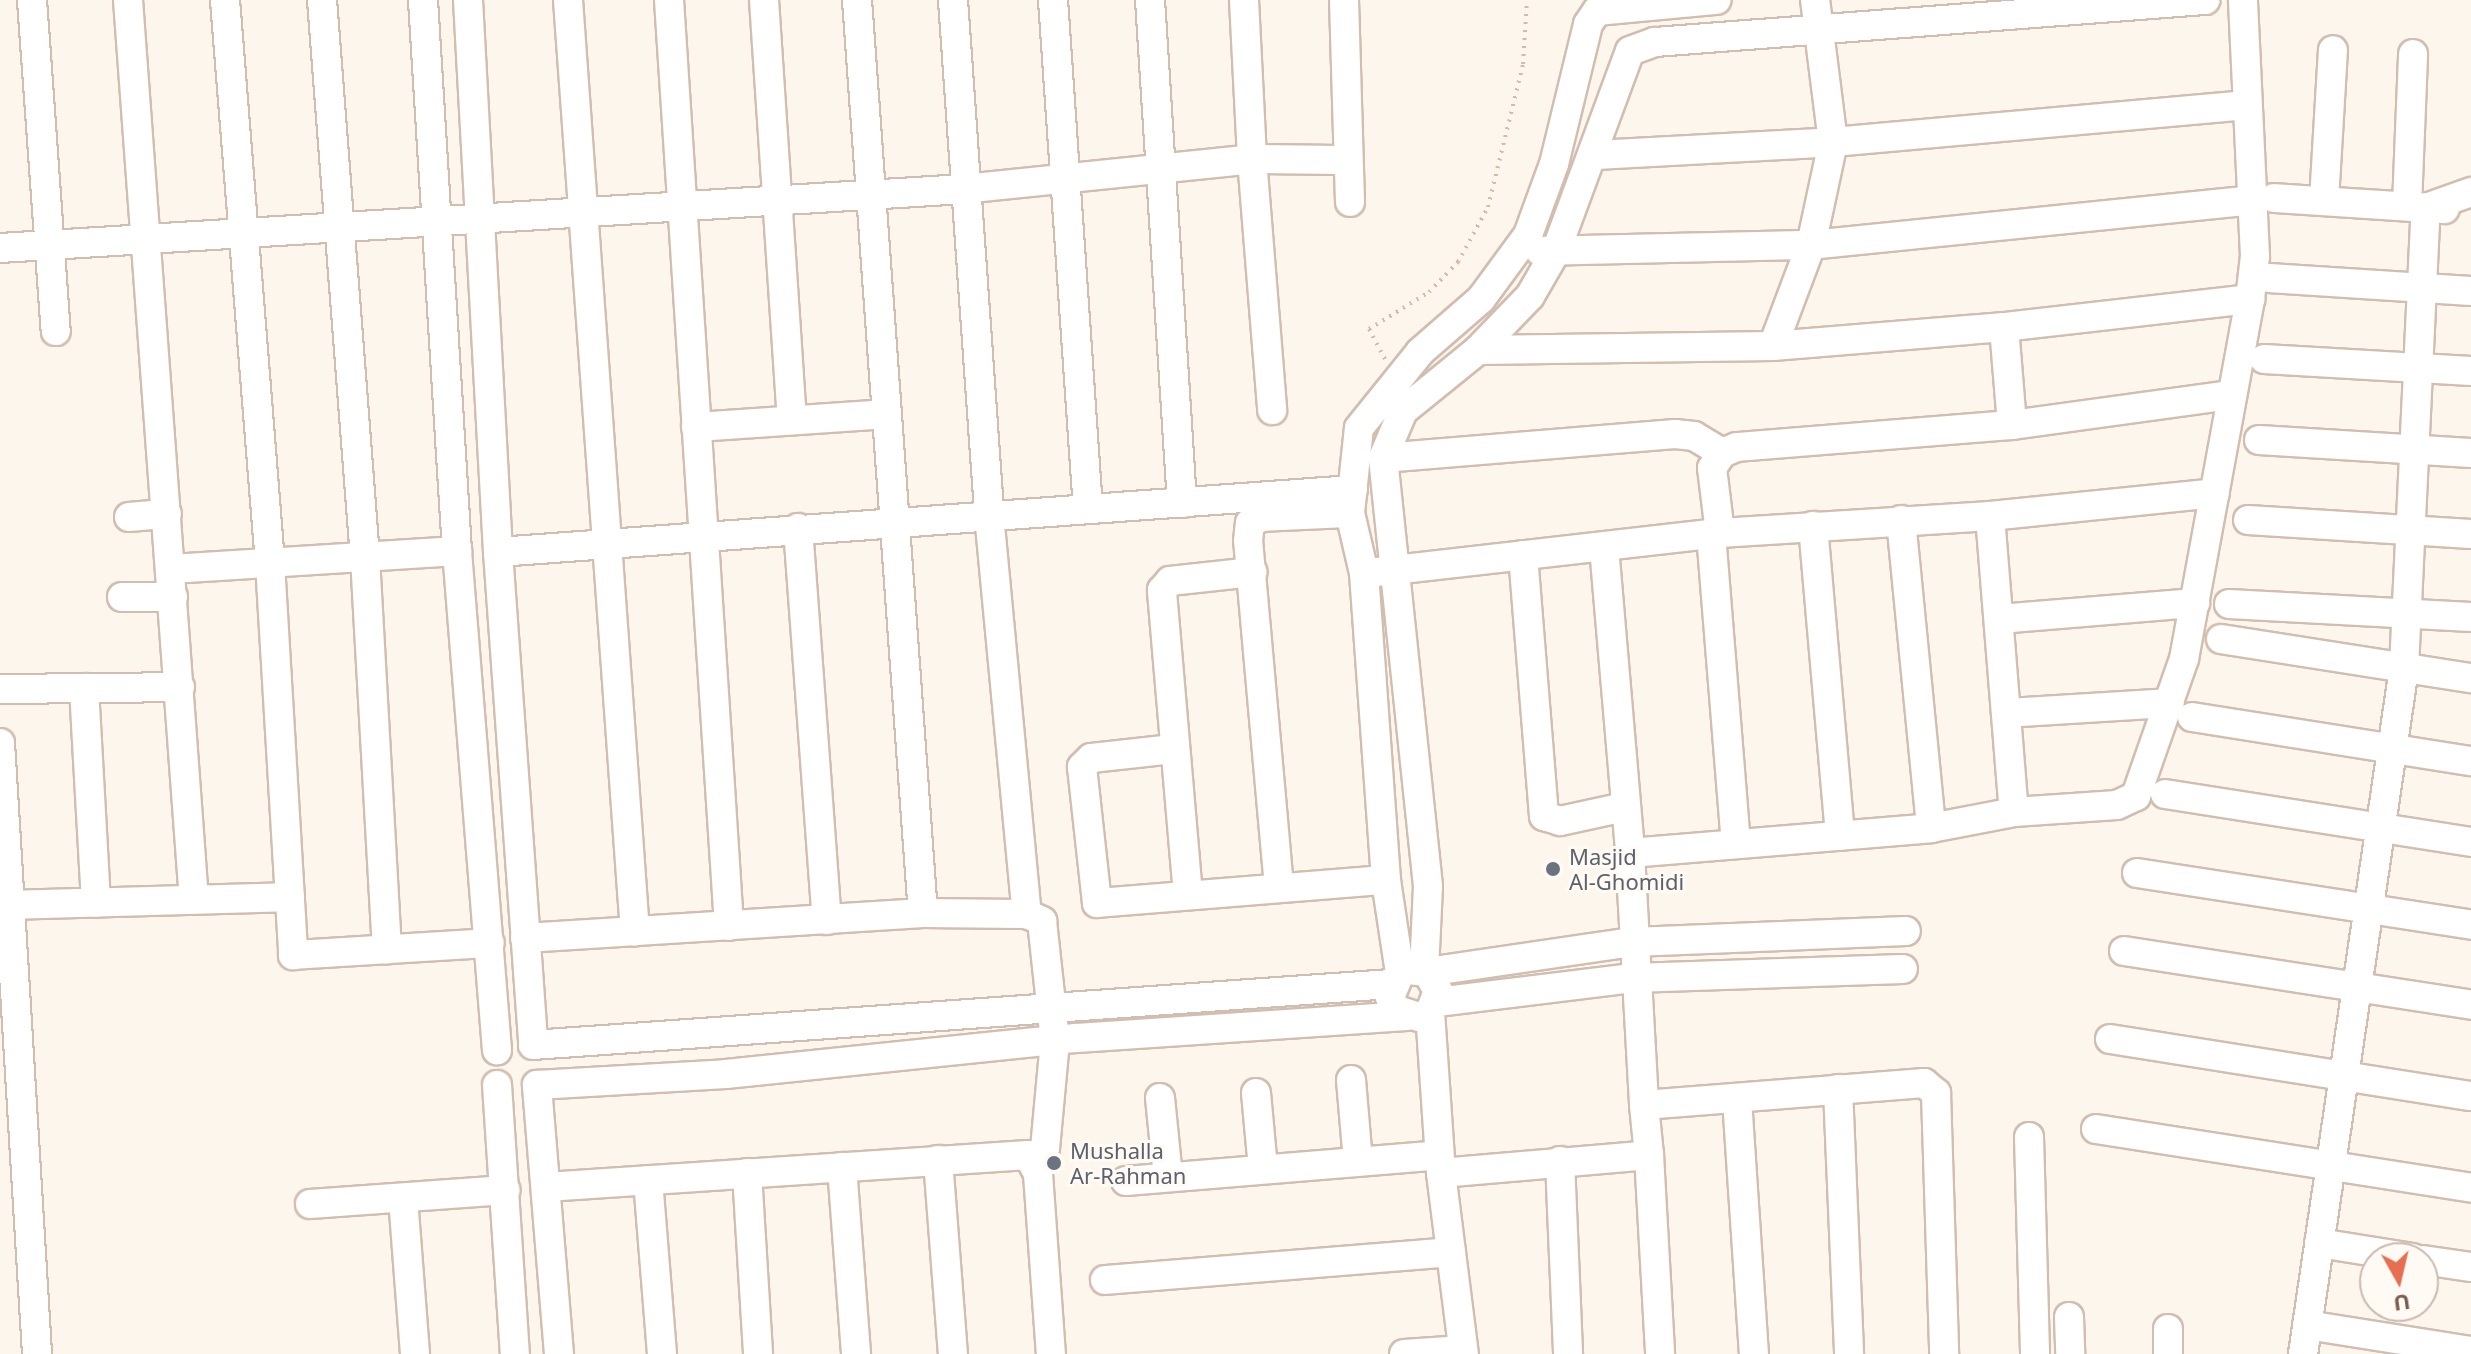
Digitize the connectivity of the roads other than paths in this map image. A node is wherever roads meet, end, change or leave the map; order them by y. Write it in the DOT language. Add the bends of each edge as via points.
graph roads {
  1 [pos="32,0"];
  2 [pos="128,0"];
  3 [pos="225,0"];
  4 [pos="322,0"];
  5 [pos="423,0"];
  6 [pos="468,0"];
  7 [pos="568,0"];
  8 [pos="669,0"];
  9 [pos="764,0"];
  10 [pos="857,0"];
  11 [pos="953,0"];
  12 [pos="1053,0"];
  13 [pos="1150,0"];
  14 [pos="1244,0"];
  15 [pos="1344,0"];
  16 [pos="1716,0"];
  17 [pos="1815,0"];
  18 [pos="2205,0"];
  19 [pos="2243,0"];
  20 [pos="1822,31"];
  21 [pos="2333,50"];
  22 [pos="2413,54"];
  23 [pos="2247,105"];
  24 [pos="1833,142"];
  25 [pos="1596,155"];
  26 [pos="1252,159"];
  27 [pos="1347,160"];
  28 [pos="1159,167"];
  29 [pos="1063,177"];
  30 [pos="964,189"];
  31 [pos="2471,192"];
  32 [pos="868,193"];
  33 [pos="778,198"];
  34 [pos="2264,199"];
  35 [pos="2324,201"];
  36 [pos="1350,202"];
  37 [pos="683,206"];
  38 [pos="2416,207"];
  39 [pos="585,209"];
  40 [pos="2471,210"];
  41 [pos="482,218"];
  42 [pos="438,222"];
  43 [pos="338,225"];
  44 [pos="242,232"];
  45 [pos="145,239"];
  46 [pos="1811,245"];
  47 [pos="49,246"];
  48 [pos="0,248"];
  49 [pos="1517,251"];
  50 [pos="1556,251"];
  51 [pos="2259,288"];
  52 [pos="2422,288"];
  53 [pos="2471,291"];
  54 [pos="2004,327"];
  55 [pos="56,331"];
  56 [pos="1773,346"];
  57 [pos="1478,350"];
  58 [pos="2264,359"];
  59 [pos="2418,368"];
  60 [pos="2471,371"];
  61 [pos="2232,395"];
  62 [pos="1272,410"];
  63 [pos="885,414"];
  64 [pos="792,420"];
  65 [pos="2012,425"];
  66 [pos="696,427"];
  67 [pos="2259,440"];
  68 [pos="2415,450"];
  69 [pos="1722,453"];
  70 [pos="2471,453"];
  71 [pos="1383,458"];
  72 [pos="2215,493"];
  73 [pos="1351,502"];
  74 [pos="1182,503"];
  75 [pos="1088,509"];
  76 [pos="167,514"];
  77 [pos="989,515"];
  78 [pos="1990,516"];
  79 [pos="129,517"];
  80 [pos="1901,520"];
  81 [pos="2248,520"];
  82 [pos="894,522"];
  83 [pos="1813,526"];
  84 [pos="798,528"];
  85 [pos="2411,530"];
  86 [pos="1716,534"];
  87 [pos="2471,534"];
  88 [pos="702,535"];
  89 [pos="608,542"];
  90 [pos="1604,547"];
  91 [pos="457,551"];
  92 [pos="498,552"];
  93 [pos="1523,555"];
  94 [pos="365,557"];
  95 [pos="270,563"];
  96 [pos="1392,570"];
  97 [pos="1253,572"];
  98 [pos="1364,573"];
  99 [pos="172,583"];
  100 [pos="122,597"];
  101 [pos="2195,603"];
  102 [pos="2229,604"];
  103 [pos="2407,613"];
  104 [pos="2471,617"];
  105 [pos="1999,619"];
  106 [pos="2221,639"];
  107 [pos="2404,668"];
  108 [pos="2471,678"];
  109 [pos="180,687"];
  110 [pos="84,688"];
  111 [pos="0,689"];
  112 [pos="2181,710"];
  113 [pos="2006,713"];
  114 [pos="0,743"];
  115 [pos="1173,749"];
  116 [pos="2392,749"];
  117 [pos="2471,761"];
  118 [pos="2165,794"];
  119 [pos="1624,807"];
  120 [pos="2014,812"];
  121 [pos="1931,828"];
  122 [pos="2380,828"];
  123 [pos="3,833"];
  124 [pos="1840,836"];
  125 [pos="2471,842"];
  126 [pos="1736,844"];
  127 [pos="1630,853"];
  128 [pos="2137,873"];
  129 [pos="1386,880"];
  130 [pos="1279,887"];
  131 [pos="1188,895"];
  132 [pos="290,897"];
  133 [pos="194,900"];
  134 [pos="96,903"];
  135 [pos="523,903"];
  136 [pos="487,905"];
  137 [pos="2368,909"];
  138 [pos="7,913"];
  139 [pos="923,913"];
  140 [pos="1027,914"];
  141 [pos="827,920"];
  142 [pos="2471,925"];
  143 [pos="729,926"];
  144 [pos="1906,931"];
  145 [pos="635,932"];
  146 [pos="525,938"];
  147 [pos="1633,942"];
  148 [pos="490,943"];
  149 [pos="387,949"];
  150 [pos="2124,951"];
  151 [pos="1559,953"];
  152 [pos="1903,969"];
  153 [pos="1411,975"];
  154 [pos="1633,978"];
  155 [pos="1563,987"];
  156 [pos="2357,987"];
  157 [pos="8,1000"];
  158 [pos="2471,1005"];
  159 [pos="1062,1006"];
  160 [pos="1424,1010"];
  161 [pos="723,1032"];
  162 [pos="2110,1039"];
  163 [pos="1066,1040"];
  164 [pos="533,1045"];
  165 [pos="497,1050"];
  166 [pos="726,1074"];
  167 [pos="2344,1076"];
  168 [pos="10,1080"];
  169 [pos="1351,1080"];
  170 [pos="497,1085"];
  171 [pos="537,1085"];
  172 [pos="1838,1089"];
  173 [pos="1256,1093"];
  174 [pos="2471,1096"];
  175 [pos="1160,1098"];
  176 [pos="1737,1099"];
  177 [pos="1644,1105"];
  178 [pos="2096,1129"];
  179 [pos="2029,1137"];
  180 [pos="1649,1155"];
  181 [pos="938,1160"];
  182 [pos="1560,1161"];
  183 [pos="1034,1162"];
  184 [pos="1358,1162"];
  185 [pos="13,1164"];
  186 [pos="1440,1164"];
  187 [pos="2330,1166"];
  188 [pos="842,1167"];
  189 [pos="1263,1169"];
  190 [pos="747,1173"];
  191 [pos="1168,1177"];
  192 [pos="648,1180"];
  193 [pos="1126,1181"];
  194 [pos="546,1187"];
  195 [pos="2471,1188"];
  196 [pos="505,1190"];
  197 [pos="403,1198"];
  198 [pos="310,1204"];
  199 [pos="2319,1243"];
  200 [pos="2359,1249"];
  201 [pos="1451,1252"];
  202 [pos="2439,1262"];
  203 [pos="2471,1267"];
  204 [pos="1105,1280"];
  205 [pos="2069,1317"];
  206 [pos="2307,1325"];
  207 [pos="2471,1351"];
  208 [pos="1464,1352"];
  209 [pos="37,1354"];
  210 [pos="415,1354"];
  211 [pos="515,1354"];
  212 [pos="559,1354"];
  213 [pos="662,1354"];
  214 [pos="758,1354"];
  215 [pos="856,1354"];
  216 [pos="953,1354"];
  217 [pos="1051,1354"];
  218 [pos="1404,1354"];
  219 [pos="1568,1354"];
  220 [pos="1660,1354"];
  221 [pos="1754,1354"];
  222 [pos="1849,1354"];
  223 [pos="1944,1354"];
  224 [pos="2035,1354"];
  225 [pos="2070,1354"];
  226 [pos="2303,1354"];
  1 -- 47 [label="street"];
  2 -- 45 [label="street"];
  3 -- 44 [label="street"];
  4 -- 43 [label="street"];
  5 -- 42 [label="street"];
  6 -- 41 [label="street"];
  7 -- 39 [label="street"];
  8 -- 37 [label="street"];
  9 -- 33 [label="street"];
  10 -- 32 [label="street"];
  11 -- 30 [label="street"];
  12 -- 29 [label="street"];
  13 -- 28 [label="street"];
  14 -- 26 [label="street"];
  15 -- 27 [label="street"];
  16 -- 49 [label="street" via="1597,11 1588,24 1554,164"];
  17 -- 20 [label="street"];
  18 -- 20 [label="street"];
  19 -- 23 [label="street"];
  20 -- 24 [label="street"];
  20 -- 25 [label="street" via="1655,42 1630,51 1615,83"];
  21 -- 35 [label="street"];
  22 -- 38 [label="street"];
  23 -- 24 [label="street"];
  23 -- 34 [label="street"];
  24 -- 25 [label="street"];
  24 -- 46 [label="street"];
  25 -- 50 [label="street"];
  26 -- 27 [label="street"];
  26 -- 28 [label="street"];
  26 -- 62 [label="street"];
  27 -- 36 [label="street"];
  28 -- 29 [label="street"];
  28 -- 74 [label="street"];
  29 -- 30 [label="street"];
  29 -- 75 [label="street"];
  30 -- 32 [label="street"];
  30 -- 77 [label="street"];
  31 -- 38 [label="street"];
  32 -- 33 [label="street"];
  32 -- 63 [label="street"];
  33 -- 37 [label="street"];
  33 -- 64 [label="street"];
  34 -- 35 [label="street"];
  34 -- 46 [label="street"];
  34 -- 51 [label="street"];
  35 -- 38 [label="street"];
  37 -- 39 [label="street"];
  37 -- 66 [label="street"];
  38 -- 40 [label="street"];
  38 -- 52 [label="street"];
  39 -- 41 [label="street"];
  39 -- 89 [label="street"];
  41 -- 42 [label="street"];
  41 -- 92 [label="street"];
  42 -- 43 [label="street"];
  42 -- 91 [label="street"];
  43 -- 44 [label="street"];
  43 -- 94 [label="street"];
  44 -- 45 [label="street"];
  44 -- 95 [label="street"];
  45 -- 47 [label="street"];
  45 -- 76 [label="street" via="148,434"];
  46 -- 50 [label="street"];
  46 -- 56 [label="street"];
  47 -- 48 [label="street"];
  47 -- 55 [label="street"];
  49 -- 50 [label="street"];
  49 -- 73 [label="street" via="1481,299 1404,372 1359,428"];
  50 -- 57 [label="street" via="1530,296"];
  51 -- 52 [label="street"];
  51 -- 54 [label="street"];
  51 -- 61 [label="street"];
  52 -- 53 [label="street"];
  52 -- 59 [label="street"];
  54 -- 56 [label="street"];
  54 -- 65 [label="street"];
  56 -- 57 [label="street"];
  57 -- 71 [label="street" via="1403,411"];
  58 -- 59 [label="street"];
  59 -- 60 [label="street"];
  59 -- 68 [label="street"];
  61 -- 65 [label="street"];
  61 -- 72 [label="street"];
  63 -- 64 [label="street"];
  63 -- 82 [label="street"];
  64 -- 66 [label="street"];
  65 -- 69 [label="street" via="1737,447"];
  66 -- 88 [label="street"];
  67 -- 68 [label="street"];
  68 -- 70 [label="street"];
  68 -- 85 [label="street"];
  69 -- 71 [label="street" via="1694,436 1675,434"];
  69 -- 86 [label="street" via="1712,468"];
  71 -- 96 [label="street"];
  72 -- 78 [label="street"];
  72 -- 101 [label="street"];
  73 -- 74 [label="street"];
  73 -- 97 [label="street" via="1256,519 1248,541"];
  73 -- 98 [label="street"];
  74 -- 75 [label="street"];
  75 -- 77 [label="street"];
  76 -- 79 [label="street"];
  76 -- 99 [label="street"];
  77 -- 82 [label="street"];
  77 -- 140 [label="street"];
  78 -- 80 [label="street"];
  78 -- 105 [label="street"];
  80 -- 83 [label="street"];
  80 -- 121 [label="street"];
  81 -- 85 [label="street"];
  82 -- 84 [label="street"];
  82 -- 139 [label="street"];
  83 -- 86 [label="street"];
  83 -- 124 [label="street"];
  84 -- 88 [label="street"];
  84 -- 141 [label="street"];
  85 -- 87 [label="street"];
  85 -- 103 [label="street"];
  86 -- 90 [label="street"];
  86 -- 126 [label="street"];
  88 -- 89 [label="street"];
  88 -- 143 [label="street"];
  89 -- 92 [label="street"];
  89 -- 145 [label="street"];
  90 -- 93 [label="street"];
  90 -- 119 [label="street"];
  91 -- 94 [label="street"];
  91 -- 136 [label="street"];
  92 -- 135 [label="street"];
  93 -- 96 [label="street"];
  93 -- 119 [label="street" via="1544,816 1560,821"];
  94 -- 95 [label="street"];
  94 -- 149 [label="street"];
  95 -- 99 [label="street"];
  95 -- 132 [label="street"];
  96 -- 98 [label="street"];
  96 -- 153 [label="street" via="1428,886"];
  97 -- 115 [label="street" via="1163,584"];
  97 -- 130 [label="street"];
  98 -- 129 [label="street"];
  99 -- 100 [label="street"];
  99 -- 109 [label="street"];
  101 -- 105 [label="street"];
  101 -- 112 [label="street"];
  102 -- 103 [label="street"];
  103 -- 104 [label="street"];
  103 -- 107 [label="street"];
  105 -- 113 [label="street"];
  106 -- 107 [label="street"];
  107 -- 108 [label="street"];
  107 -- 116 [label="street"];
  109 -- 110 [label="street"];
  109 -- 133 [label="street"];
  110 -- 111 [label="street"];
  110 -- 134 [label="street"];
  112 -- 113 [label="street"];
  112 -- 116 [label="street"];
  112 -- 120 [label="street" via="2129,802"];
  113 -- 120 [label="street"];
  114 -- 123 [label="street"];
  115 -- 131 [label="street"];
  115 -- 131 [label="street" via="1086,761 1082,767 1087,847 1097,903"];
  116 -- 117 [label="street"];
  116 -- 122 [label="street"];
  118 -- 122 [label="street"];
  119 -- 127 [label="street"];
  120 -- 121 [label="street"];
  121 -- 124 [label="street"];
  122 -- 125 [label="street"];
  122 -- 137 [label="street"];
  123 -- 138 [label="street"];
  124 -- 126 [label="street"];
  126 -- 127 [label="street"];
  127 -- 147 [label="street"];
  128 -- 137 [label="street"];
  129 -- 130 [label="street"];
  129 -- 153 [label="street"];
  130 -- 131 [label="street"];
  132 -- 133 [label="street"];
  132 -- 149 [label="street" via="293,955"];
  133 -- 134 [label="street"];
  134 -- 138 [label="street"];
  135 -- 136 [label="street"];
  135 -- 146 [label="street"];
  136 -- 148 [label="street"];
  137 -- 142 [label="street"];
  137 -- 156 [label="street"];
  138 -- 157 [label="street"];
  139 -- 140 [label="street"];
  139 -- 141 [label="street"];
  140 -- 159 [label="street" via="1042,921"];
  141 -- 143 [label="street"];
  143 -- 145 [label="street"];
  144 -- 147 [label="street"];
  145 -- 146 [label="street"];
  146 -- 164 [label="street"];
  147 -- 151 [label="street"];
  147 -- 154 [label="street"];
  148 -- 149 [label="street"];
  148 -- 165 [label="street"];
  150 -- 156 [label="street"];
  151 -- 153 [label="street"];
  151 -- 155 [label="street"];
  152 -- 154 [label="street"];
  153 -- 159 [label="street"];
  153 -- 160 [label="street" via="1438,991"];
  153 -- 160 [label="street" via="1395,1009"];
  154 -- 155 [label="street"];
  154 -- 177 [label="street"];
  155 -- 160 [label="street"];
  156 -- 158 [label="street"];
  156 -- 167 [label="street"];
  157 -- 168 [label="street"];
  159 -- 161 [label="street"];
  159 -- 163 [label="street"];
  160 -- 163 [label="street"];
  160 -- 186 [label="street"];
  161 -- 164 [label="street"];
  161 -- 166 [label="street"];
  162 -- 167 [label="street"];
  163 -- 166 [label="street"];
  163 -- 183 [label="street" via="1045,1148"];
  164 -- 165 [label="street" via="514,1041"];
  164 -- 171 [label="street" via="543,1062"];
  165 -- 170 [label="street" via="490,1068"];
  166 -- 171 [label="street"];
  167 -- 174 [label="street"];
  167 -- 187 [label="street"];
  168 -- 185 [label="street"];
  169 -- 184 [label="street"];
  170 -- 171 [label="street" via="514,1093"];
  170 -- 196 [label="street"];
  171 -- 194 [label="street"];
  172 -- 176 [label="street"];
  172 -- 222 [label="street"];
  172 -- 223 [label="street" via="1924,1083 1936,1093"];
  173 -- 189 [label="street"];
  175 -- 191 [label="street"];
  176 -- 177 [label="street"];
  176 -- 221 [label="street"];
  177 -- 180 [label="street"];
  178 -- 187 [label="street"];
  179 -- 224 [label="street"];
  180 -- 182 [label="street"];
  180 -- 220 [label="street"];
  181 -- 183 [label="street" via="1028,1155"];
  181 -- 188 [label="street"];
  181 -- 216 [label="street"];
  182 -- 186 [label="street"];
  182 -- 219 [label="street"];
  183 -- 217 [label="street"];
  184 -- 186 [label="street"];
  184 -- 189 [label="street"];
  185 -- 209 [label="street"];
  186 -- 201 [label="street"];
  187 -- 195 [label="street"];
  187 -- 199 [label="street"];
  188 -- 190 [label="street"];
  188 -- 215 [label="street"];
  189 -- 191 [label="street"];
  190 -- 192 [label="street"];
  190 -- 214 [label="street"];
  191 -- 193 [label="street"];
  192 -- 194 [label="street"];
  192 -- 213 [label="street"];
  194 -- 212 [label="street"];
  196 -- 197 [label="street"];
  196 -- 211 [label="street"];
  197 -- 198 [label="street"];
  197 -- 210 [label="street"];
  199 -- 200 [label="street"];
  199 -- 206 [label="street"];
  201 -- 204 [label="street"];
  201 -- 208 [label="street"];
  202 -- 203 [label="street"];
  205 -- 225 [label="street"];
  206 -- 207 [label="street"];
  206 -- 226 [label="street"];
  208 -- 218 [label="street"];
}
